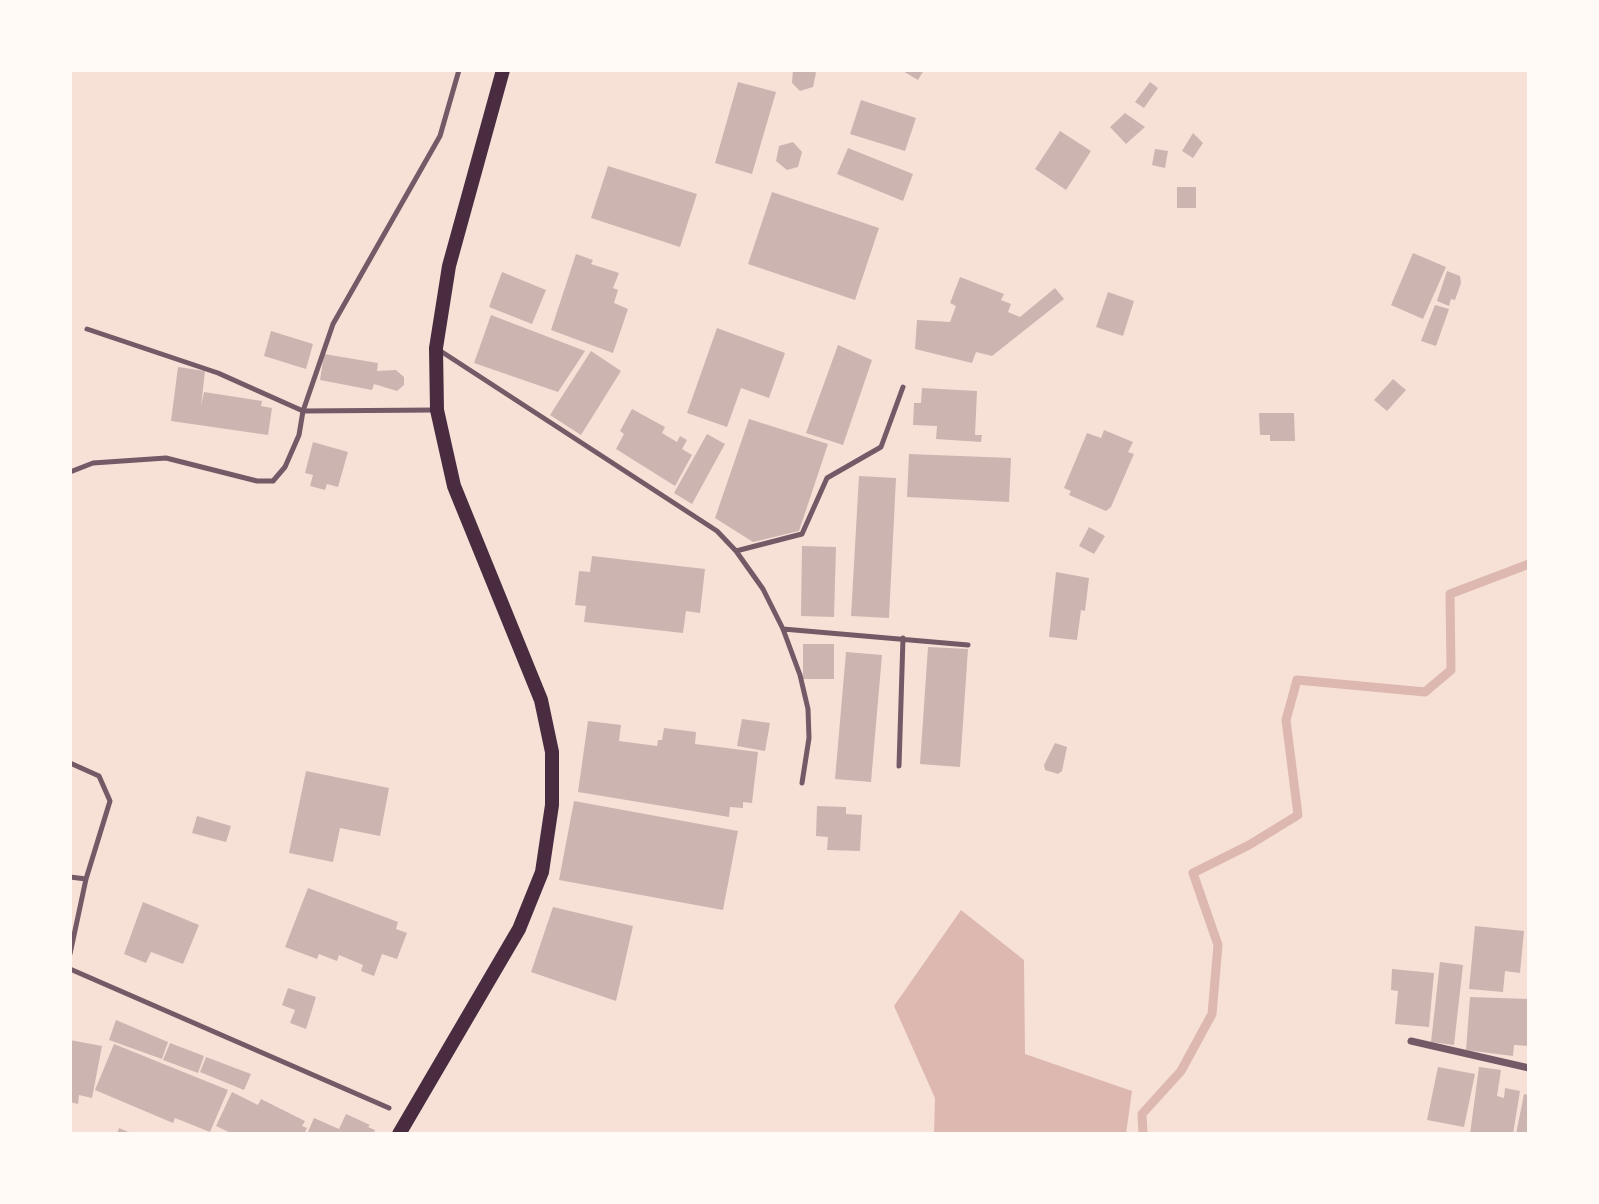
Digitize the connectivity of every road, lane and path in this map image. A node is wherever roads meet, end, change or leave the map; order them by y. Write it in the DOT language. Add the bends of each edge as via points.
graph roads {
  1 [pos="459,70"];
  2 [pos="503,70"];
  3 [pos="87,329"];
  4 [pos="436,348"];
  5 [pos="903,387"];
  6 [pos="436,410"];
  7 [pos="303,411"];
  8 [pos="70,472"];
  9 [pos="736,551"];
  10 [pos="783,629"];
  11 [pos="903,638"];
  12 [pos="968,645"];
  13 [pos="70,763"];
  14 [pos="899,766"];
  15 [pos="802,783"];
  16 [pos="70,877"];
  17 [pos="86,879"];
  18 [pos="70,954"];
  19 [pos="70,969"];
  20 [pos="1411,1041"];
  21 [pos="1529,1068"];
  22 [pos="389,1108"];
  23 [pos="399,1134"];
  1 -- 7 [label="lane" via="440,136 333,324"];
  2 -- 4 [label="main road" via="449,266"];
  3 -- 7 [label="lane" via="218,373"];
  4 -- 6 [label="main road"];
  4 -- 9 [label="lane" via="717,531"];
  5 -- 9 [label="lane" via="881,447 827,478 802,534"];
  6 -- 7 [label="lane"];
  6 -- 23 [label="main road" via="454,486 541,700 552,752 552,805 542,872 519,929"];
  7 -- 8 [label="lane" via="299,435 285,467 273,481 166,458 93,463"];
  9 -- 10 [label="lane" via="763,589"];
  10 -- 11 [label="lane"];
  10 -- 15 [label="lane" via="808,709"];
  11 -- 12 [label="lane"];
  11 -- 14 [label="lane"];
  13 -- 17 [label="lane" via="99,776 110,801"];
  16 -- 17 [label="lane"];
  17 -- 18 [label="lane"];
  19 -- 22 [label="lane"];
  20 -- 21 [label="street"];
}
